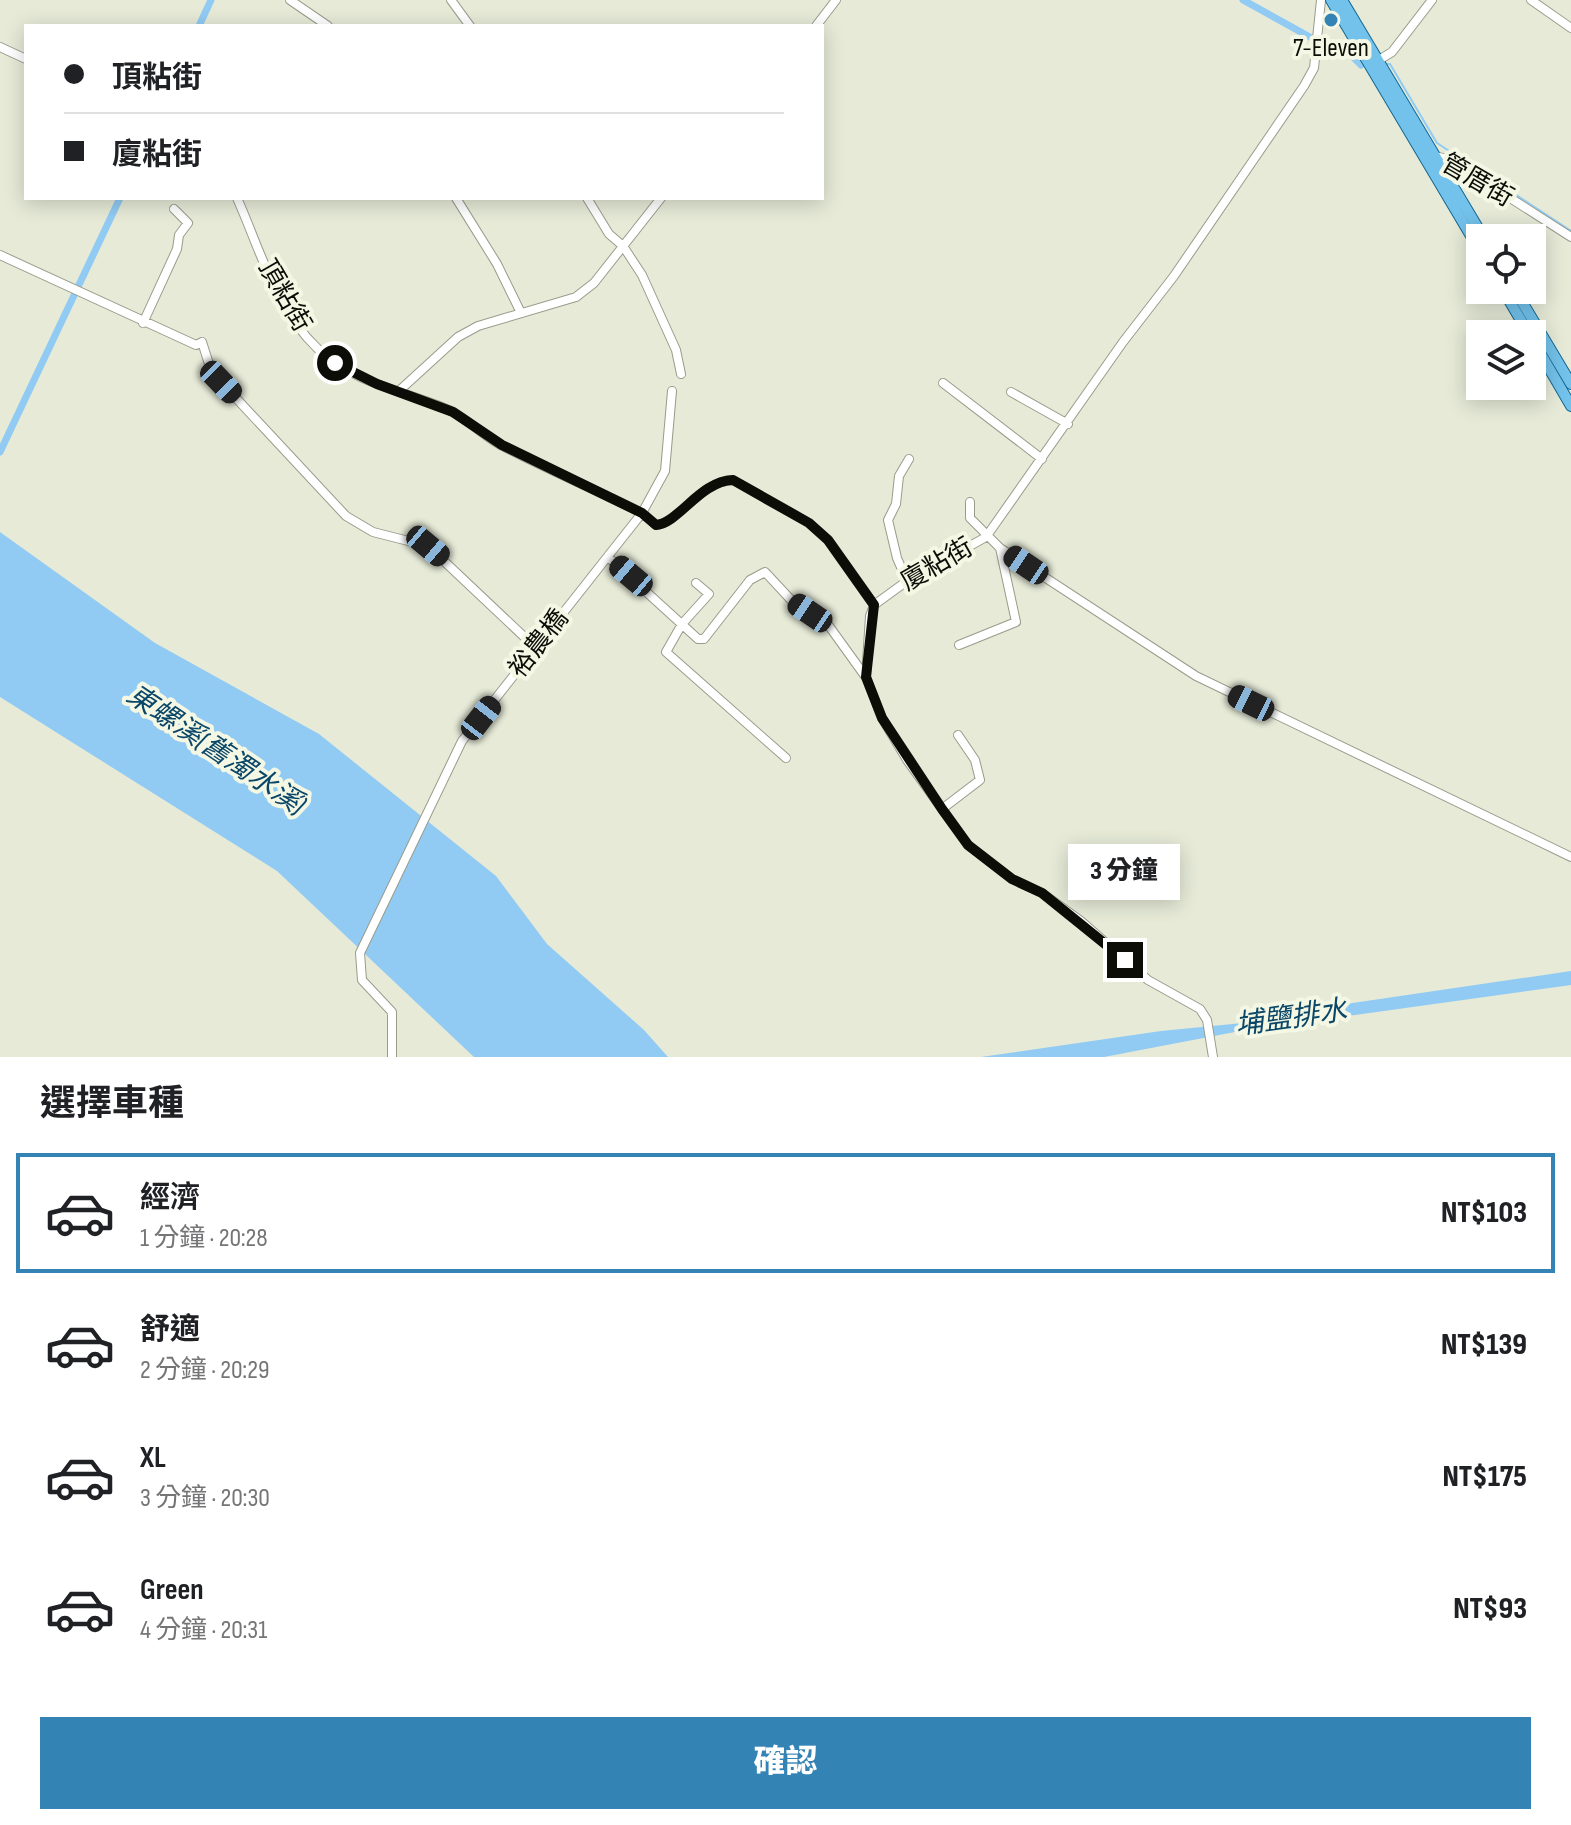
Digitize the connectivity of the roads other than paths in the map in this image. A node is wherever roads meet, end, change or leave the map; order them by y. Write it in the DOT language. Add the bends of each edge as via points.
graph roads {
  1 [pos="290,0"];
  2 [pos="451,0"];
  3 [pos="836,0"];
  4 [pos="1321,0"];
  5 [pos="1331,0"];
  6 [pos="1342,0"];
  7 [pos="1432,0"];
  8 [pos="1531,0"];
  9 [pos="325,24"];
  10 [pos="469,24"];
  11 [pos="818,24"];
  12 [pos="1571,28"];
  13 [pos="0,47"];
  14 [pos="24,58"];
  15 [pos="1375,62"];
  16 [pos="1423,153"];
  17 [pos="1435,156"];
  18 [pos="238,200"];
  19 [pos="457,200"];
  20 [pos="588,200"];
  21 [pos="659,200"];
  22 [pos="174,209"];
  23 [pos="1476,224"];
  24 [pos="1466,227"];
  25 [pos="1571,237"];
  26 [pos="623,246"];
  27 [pos="0,255"];
  28 [pos="1523,304"];
  29 [pos="521,313"];
  30 [pos="143,323"];
  31 [pos="1546,363"];
  32 [pos="681,374"];
  33 [pos="943,383"];
  34 [pos="1571,384"];
  35 [pos="400,390"];
  36 [pos="672,391"];
  37 [pos="1011,392"];
  38 [pos="1571,406"];
  39 [pos="1068,424"];
  40 [pos="909,459"];
  41 [pos="1042,459"];
  42 [pos="970,502"];
  43 [pos="642,513"];
  44 [pos="986,537"];
  45 [pos="1000,548"];
  46 [pos="608,557"];
  47 [pos="907,581"];
  48 [pos="696,583"];
  49 [pos="874,605"];
  50 [pos="682,624"];
  51 [pos="959,645"];
  52 [pos="536,648"];
  53 [pos="866,677"];
  54 [pos="958,735"];
  55 [pos="786,758"];
  56 [pos="942,809"];
  57 [pos="1571,857"];
  58 [pos="1212,1054"];
  59 [pos="392,1057"];
  1 -- 9 [label="street"];
  2 -- 10 [label="street"];
  3 -- 11 [label="street"];
  4 -- 39 [label="street, 廈粘街" via="1314,68 1304,86"];
  5 -- 15 [label="main road"];
  6 -- 15 [label="main road"];
  7 -- 15 [label="street" via="1392,52"];
  8 -- 12 [label="street"];
  13 -- 14 [label="street"];
  15 -- 16 [label="main road"];
  15 -- 17 [label="main road"];
  16 -- 17 [label="street, 管厝街"];
  16 -- 24 [label="main road"];
  17 -- 23 [label="main road"];
  17 -- 25 [label="street, 管厝街" via="1451,160"];
  18 -- 35 [label="street, 頂粘街" via="267,272 301,330 335,363"];
  19 -- 29 [label="street"];
  20 -- 26 [label="street"];
  21 -- 26 [label="street"];
  22 -- 30 [label="street" via="188,223"];
  26 -- 29 [label="street" via="576,297"];
  26 -- 32 [label="street" via="655,302"];
  27 -- 30 [label="street"];
  28 -- 34 [label="main road"];
  29 -- 35 [label="street" via="458,337"];
  30 -- 52 [label="street" via="196,345 202,342 221,382 346,516 373,532 428,546"];
  31 -- 38 [label="main road"];
  33 -- 41 [label="street"];
  35 -- 43 [label="street, 頂粘街" via="453,412 502,445"];
  36 -- 43 [label="street" via="665,471"];
  37 -- 39 [label="street"];
  39 -- 41 [label="street, 廈粘街"];
  40 -- 47 [label="street" via="888,520"];
  41 -- 44 [label="street, 廈粘街"];
  42 -- 44 [label="street" via="970,518"];
  43 -- 46 [label="street, 裕農橋"];
  43 -- 49 [label="street, 頂粘街" via="656,525 666,524 697,495 733,480 809,523 828,540"];
  44 -- 45 [label="street"];
  44 -- 47 [label="street, 廈粘街"];
  45 -- 51 [label="street" via="1016,622"];
  45 -- 57 [label="street" via="1196,676"];
  46 -- 50 [label="street"];
  46 -- 52 [label="street, 裕農橋"];
  47 -- 49 [label="street, 廈粘街"];
  48 -- 50 [label="street" via="709,594"];
  49 -- 53 [label="street, 廈粘街"];
  50 -- 53 [label="street" via="704,639 750,580 765,572 792,601 829,626"];
  50 -- 55 [label="street" via="668,645 668,655"];
  52 -- 59 [label="street, 裕農橋" via="462,741 360,953 362,980 392,1012"];
  53 -- 56 [label="street, 廈粘街" via="882,718"];
  54 -- 56 [label="street" via="975,760 980,780"];
  56 -- 58 [label="street, 廈粘街" via="968,845 1081,921 1148,980 1200,1009"];
}
